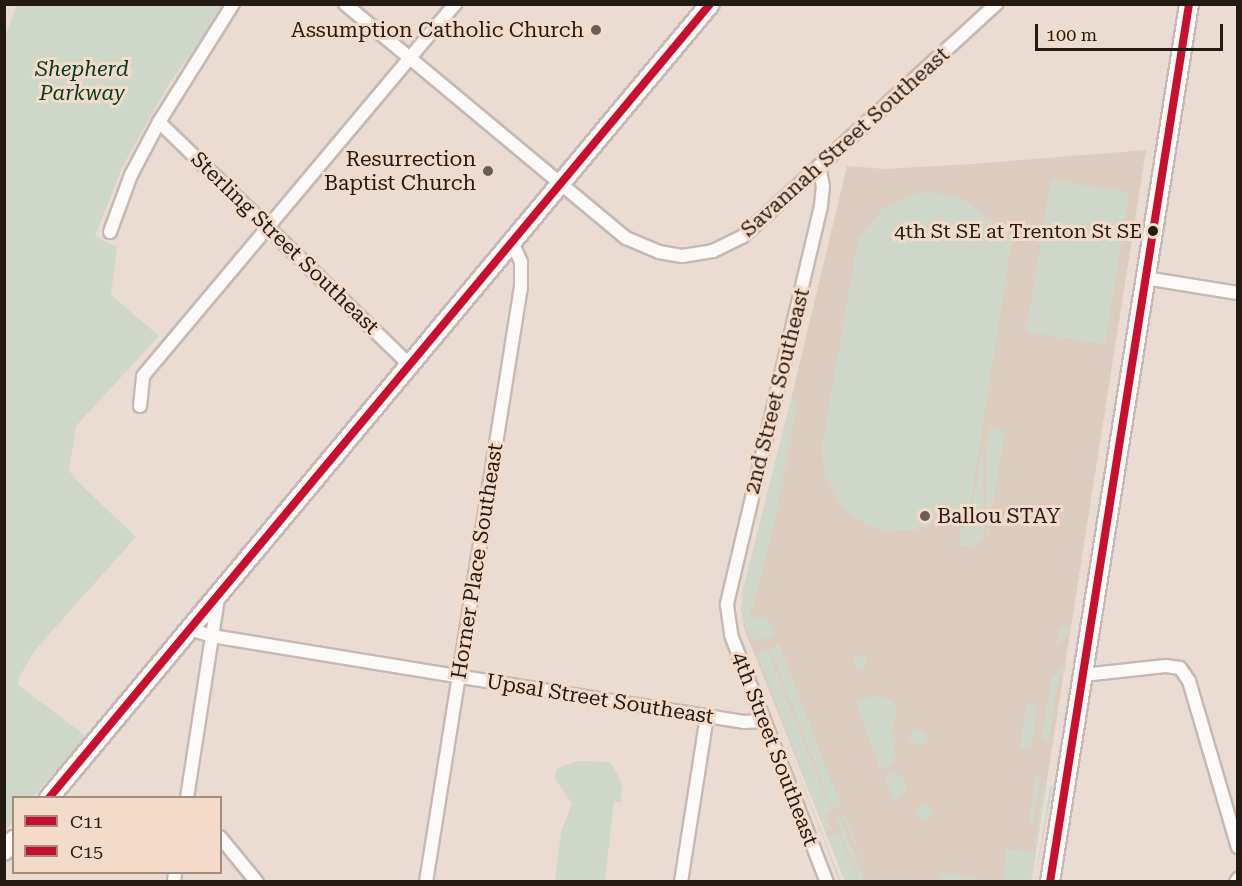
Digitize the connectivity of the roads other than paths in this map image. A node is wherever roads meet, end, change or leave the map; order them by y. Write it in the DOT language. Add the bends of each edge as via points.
graph roads {
  1 [pos="233,4"];
  2 [pos="345,4"];
  3 [pos="455,4"];
  4 [pos="996,4"];
  5 [pos="1189,4"];
  6 [pos="706,6"];
  7 [pos="411,58"];
  8 [pos="159,122"];
  9 [pos="819,166"];
  10 [pos="562,183"];
  11 [pos="270,228"];
  12 [pos="110,232"];
  13 [pos="512,242"];
  14 [pos="1145,278"];
  15 [pos="1238,293"];
  16 [pos="410,365"];
  17 [pos="140,406"];
  18 [pos="218,596"];
  19 [pos="727,616"];
  20 [pos="189,629"];
  21 [pos="212,636"];
  22 [pos="1083,675"];
  23 [pos="459,676"];
  24 [pos="707,716"];
  25 [pos="764,721"];
  26 [pos="51,796"];
  27 [pos="187,796"];
  28 [pos="222,839"];
  29 [pos="1238,847"];
  30 [pos="257,882"];
  31 [pos="426,882"];
  32 [pos="681,882"];
  33 [pos="827,882"];
  34 [pos="1050,882"];
  1 -- 8 [label="street"];
  2 -- 7 [label="street, Savannah Street Southeast"];
  3 -- 7 [label="street"];
  4 -- 9 [label="street, Savannah Street Southeast"];
  5 -- 14 [label="main road"];
  6 -- 10 [label="main road"];
  7 -- 10 [label="street, Savannah Street Southeast"];
  7 -- 11 [label="street"];
  8 -- 11 [label="street, Sterling Street Southeast"];
  8 -- 12 [label="street" via="131,175"];
  9 -- 10 [label="street, Savannah Street Southeast" via="742,237 713,251 688,256 659,252 631,241"];
  9 -- 19 [label="street, 2nd Street Southeast" via="821,206 728,592"];
  10 -- 13 [label="main road"];
  11 -- 16 [label="street, Sterling Street Southeast"];
  11 -- 17 [label="street" via="143,376"];
  13 -- 16 [label="main road"];
  13 -- 23 [label="street, Horner Place Southeast" via="521,262 521,287"];
  14 -- 15 [label="street"];
  14 -- 22 [label="main road"];
  16 -- 18 [label="main road"];
  18 -- 20 [label="main road"];
  18 -- 21 [label="street"];
  19 -- 25 [label="street, 4th Street Southeast"];
  20 -- 21 [label="street, Upsal Street Southeast"];
  20 -- 26 [label="main road"];
  21 -- 23 [label="street, Upsal Street Southeast"];
  21 -- 27 [label="street"];
  22 -- 29 [label="street" via="1166,666 1180,668 1189,681"];
  22 -- 34 [label="main road"];
  23 -- 24 [label="street, Upsal Street Southeast"];
  23 -- 31 [label="street, Horner Place Southeast"];
  24 -- 25 [label="street, Upsal Street Southeast"];
  24 -- 32 [label="street"];
  25 -- 33 [label="street, 4th Street Southeast"];
  28 -- 30 [label="street"];
}
